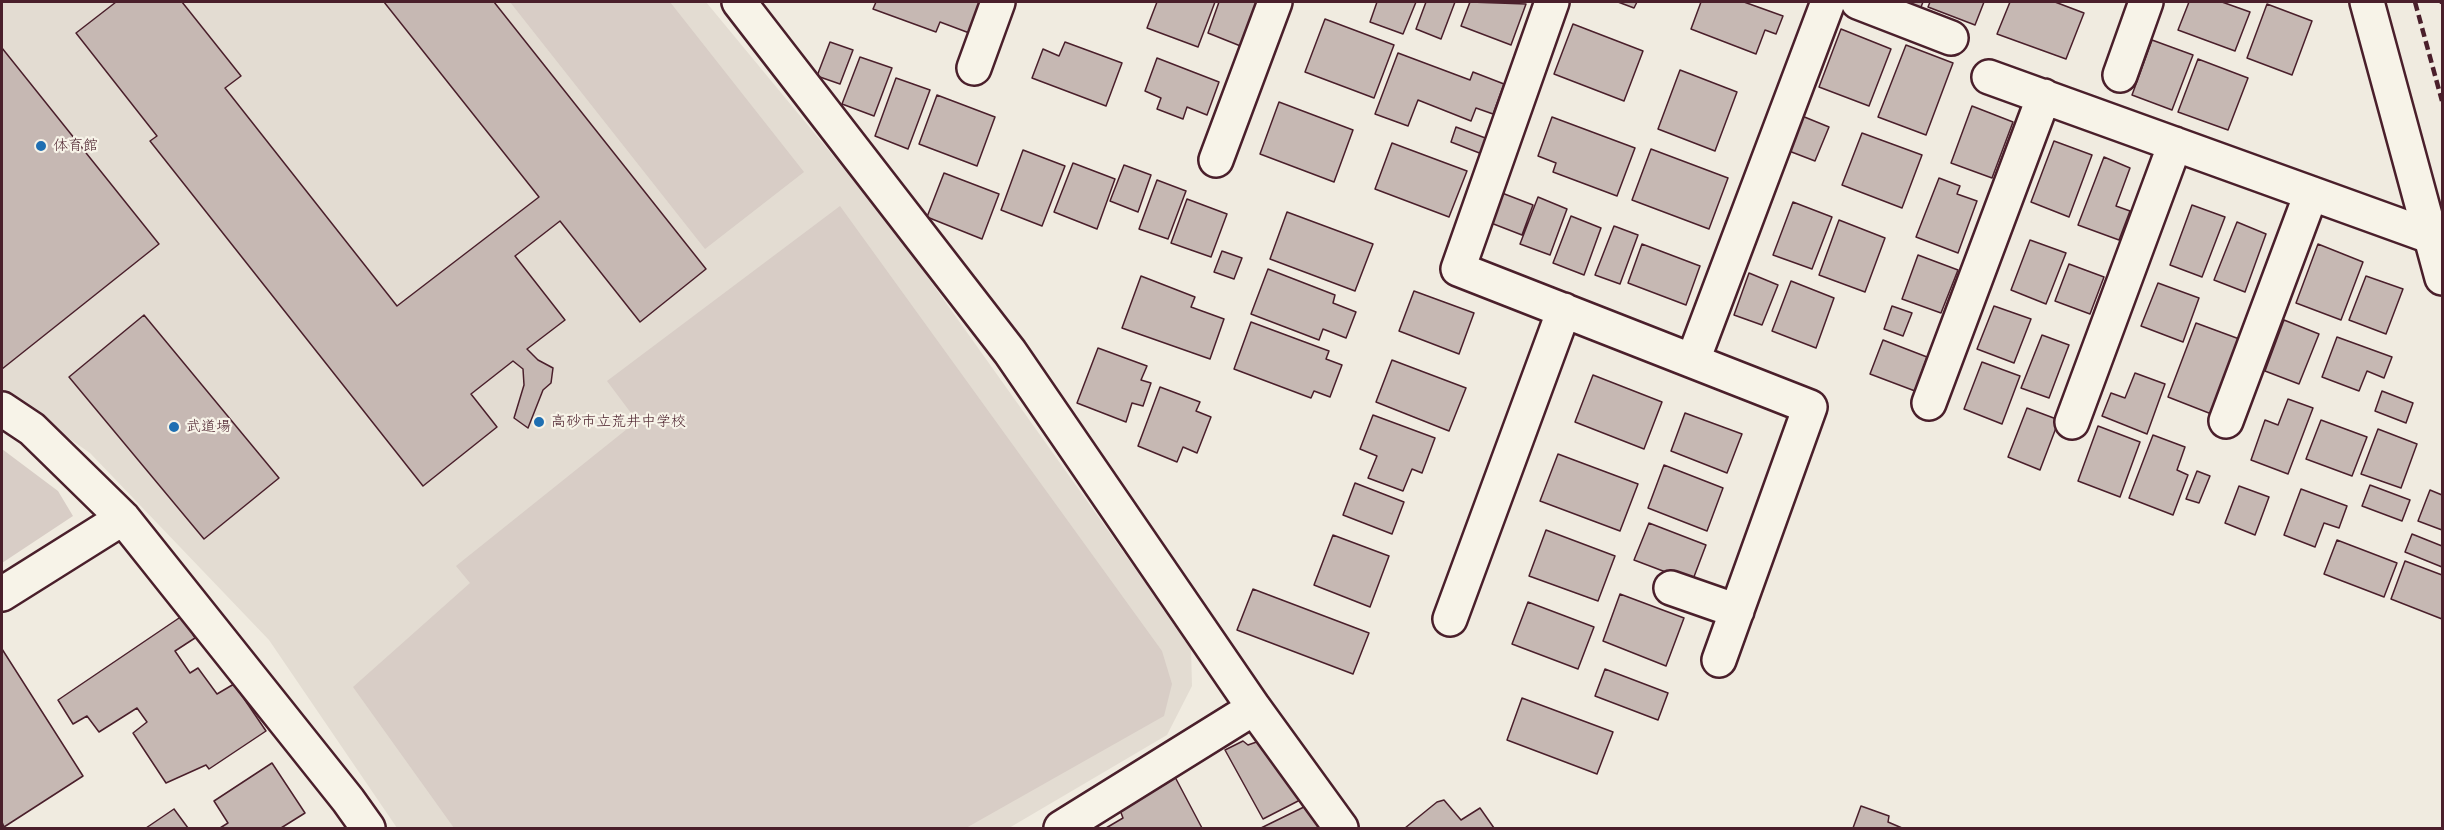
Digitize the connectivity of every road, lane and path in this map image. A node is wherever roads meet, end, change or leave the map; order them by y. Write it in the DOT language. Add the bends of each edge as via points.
graph roads {
  1 [pos="739,2"];
  2 [pos="998,2"];
  3 [pos="1275,2"];
  4 [pos="1552,2"];
  5 [pos="1828,2"];
  6 [pos="1858,2"];
  7 [pos="2146,2"];
  8 [pos="2367,2"];
  9 [pos="1951,38"];
  10 [pos="974,68"];
  11 [pos="2120,75"];
  12 [pos="1989,77"];
  13 [pos="2044,96"];
  14 [pos="2175,144"];
  15 [pos="1216,160"];
  16 [pos="2311,194"];
  17 [pos="2432,237"];
  18 [pos="2442,278"];
  19 [pos="1564,310"];
  20 [pos="1693,360"];
  21 [pos="1929,403"];
  22 [pos="2,410"];
  23 [pos="2226,421"];
  24 [pos="2072,422"];
  25 [pos="123,518"];
  26 [pos="1671,588"];
  27 [pos="2,594"];
  28 [pos="1737,611"];
  29 [pos="1450,619"];
  30 [pos="1719,660"];
  31 [pos="1254,708"];
  32 [pos="368,828"];
  33 [pos="1063,828"];
  34 [pos="1341,828"];
  1 -- 31 [label="street" via="1010,352"];
  2 -- 10 [label="street"];
  3 -- 15 [label="street"];
  4 -- 19 [label="street" via="1458,268"];
  5 -- 20 [label="street"];
  6 -- 9 [label="street"];
  7 -- 11 [label="street"];
  8 -- 17 [label="street"];
  12 -- 13 [label="street"];
  13 -- 14 [label="street"];
  13 -- 21 [label="street"];
  14 -- 16 [label="street"];
  14 -- 24 [label="street"];
  16 -- 17 [label="street"];
  16 -- 23 [label="street"];
  17 -- 18 [label="street"];
  19 -- 20 [label="street"];
  19 -- 29 [label="street"];
  20 -- 28 [label="street" via="1809,407"];
  22 -- 25 [label="street" via="32,429"];
  25 -- 27 [label="street"];
  25 -- 32 [label="street"];
  26 -- 28 [label="street"];
  28 -- 30 [label="street"];
  31 -- 33 [label="street"];
  31 -- 34 [label="street"];
}
